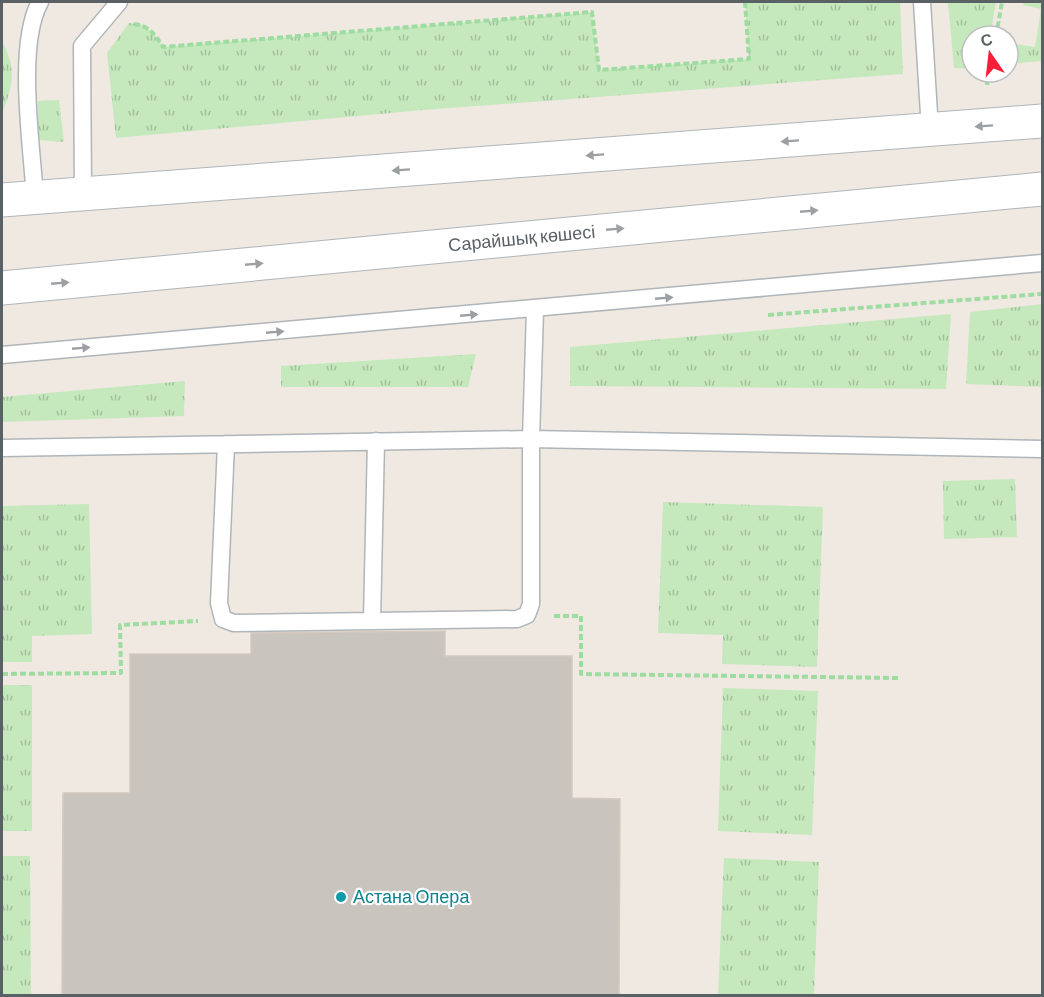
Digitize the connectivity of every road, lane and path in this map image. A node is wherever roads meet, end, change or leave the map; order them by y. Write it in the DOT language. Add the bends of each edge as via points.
graph roads {
  1 [pos="40,2"];
  2 [pos="119,2"];
  3 [pos="745,2"];
  4 [pos="922,2"];
  5 [pos="1002,2"];
  6 [pos="129,23"];
  7 [pos="998,24"];
  8 [pos="1042,121"];
  9 [pos="930,130"];
  10 [pos="1042,189"];
  11 [pos="83,195"];
  12 [pos="35,198"];
  13 [pos="2,200"];
  14 [pos="1042,263"];
  15 [pos="2,288"];
  16 [pos="535,310"];
  17 [pos="2,355"];
  18 [pos="531,440"];
  19 [pos="376,441"];
  20 [pos="226,444"];
  21 [pos="2,448"];
  22 [pos="1042,449"];
  23 [pos="527,615"];
  24 [pos="223,619"];
  25 [pos="372,621"];
  26 [pos="2,674"];
  27 [pos="898,678"];
  1 -- 12 [label="lane" via="33,14 28,62"];
  2 -- 11 [label="lane" via="82,46"];
  3 -- 6 [label="path" via="749,59 598,70 592,12 163,47 145,25"];
  4 -- 9 [label="lane"];
  5 -- 7 [label="path"];
  8 -- 9 [label="main road, one-way"];
  9 -- 11 [label="main road, one-way"];
  15 -- 10 [label="main road, Сарайшық көшесі, one-way"];
  11 -- 12 [label="main road"];
  12 -- 13 [label="main road"];
  16 -- 14 [label="lane, one-way"];
  17 -- 16 [label="lane, one-way"];
  16 -- 18 [label="lane"];
  18 -- 19 [label="lane"];
  18 -- 22 [label="lane"];
  18 -- 23 [label="lane" via="531,604"];
  19 -- 20 [label="lane"];
  19 -- 25 [label="lane"];
  20 -- 21 [label="lane"];
  20 -- 24 [label="lane" via="219,603"];
  23 -- 25 [label="lane" via="517,619"];
  23 -- 27 [label="path" via="581,616 581,674"];
  24 -- 25 [label="lane" via="234,623"];
  24 -- 26 [label="path" via="120,625 121,673"];
}
